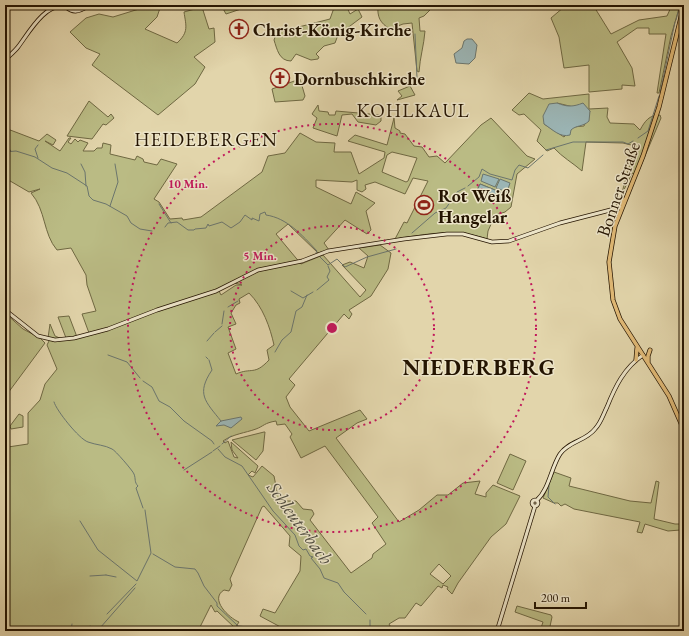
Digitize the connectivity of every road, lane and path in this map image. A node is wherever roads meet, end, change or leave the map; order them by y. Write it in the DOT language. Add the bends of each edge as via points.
graph roads {
  1 [pos="91,5"];
  2 [pos="684,5"];
  3 [pos="5,60"];
  4 [pos="625,200"];
  5 [pos="618,206"];
  6 [pos="622,207"];
  7 [pos="614,210"];
  8 [pos="606,211"];
  9 [pos="619,215"];
  10 [pos="5,310"];
  11 [pos="637,347"];
  12 [pos="650,350"];
  13 [pos="643,355"];
  14 [pos="636,360"];
  15 [pos="648,363"];
  16 [pos="684,430"];
  17 [pos="497,631"];
  1 -- 3 [label="street" via="76,12 60,6 42,15"];
  2 -- 4 [label="main road, Bonner Straße" via="662,96 648,142"];
  4 -- 5 [label="main road"];
  4 -- 6 [label="main road, Bonner Straße"];
  5 -- 6 [label="street"];
  5 -- 8 [label="street"];
  6 -- 7 [label="street"];
  6 -- 9 [label="main road, Bonner Straße"];
  7 -- 8 [label="street"];
  7 -- 9 [label="main road"];
  8 -- 10 [label="street" via="509,241 492,242 468,235 447,234 328,251 302,261 254,272 216,292 97,332 63,340 48,339 28,330"];
  9 -- 11 [label="main road, Bonner Straße" via="610,250 612,293"];
  11 -- 13 [label="main road, Bonner Straße"];
  11 -- 14 [label="main road"];
  12 -- 15 [label="main road"];
  13 -- 14 [label="street"];
  13 -- 15 [label="main road, Bonner Straße"];
  14 -- 17 [label="street" via="620,380 597,427 589,436 570,445 561,454 542,493 532,502 535,506"];
  15 -- 16 [label="main road, Bonner Straße" via="669,396"];
}
